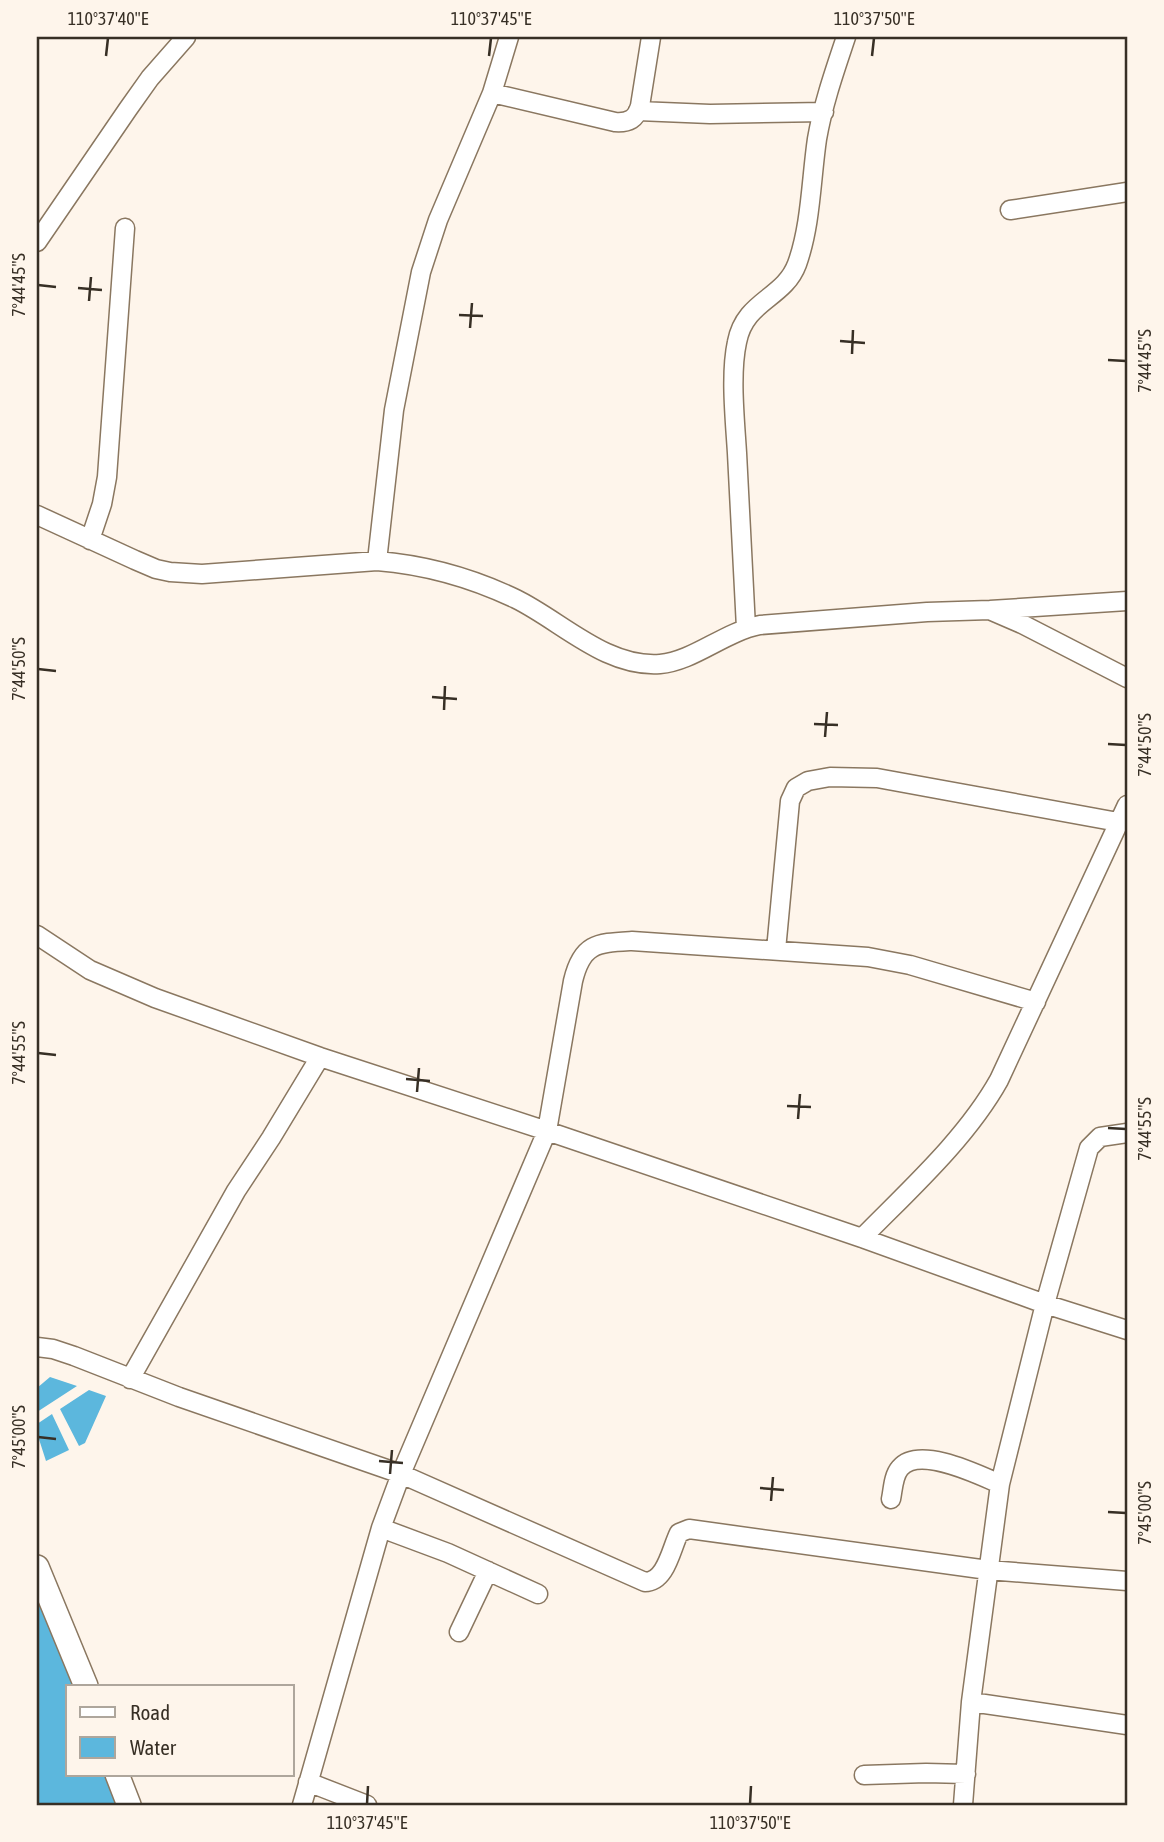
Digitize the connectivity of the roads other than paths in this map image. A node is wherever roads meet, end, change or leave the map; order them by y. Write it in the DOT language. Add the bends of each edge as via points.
graph roads {
  1 [pos="186,37"];
  2 [pos="509,37"];
  3 [pos="651,37"];
  4 [pos="846,37"];
  5 [pos="492,93"];
  6 [pos="638,111"];
  7 [pos="824,111"];
  8 [pos="1127,192"];
  9 [pos="1010,210"];
  10 [pos="125,228"];
  11 [pos="37,242"];
  12 [pos="37,514"];
  13 [pos="90,540"];
  14 [pos="377,561"];
  15 [pos="1127,601"];
  16 [pos="990,610"];
  17 [pos="746,628"];
  18 [pos="1127,678"];
  19 [pos="1127,805"];
  20 [pos="1118,822"];
  21 [pos="37,935"];
  22 [pos="776,950"];
  23 [pos="1036,1002"];
  24 [pos="320,1057"];
  25 [pos="547,1131"];
  26 [pos="1127,1133"];
  27 [pos="862,1238"];
  28 [pos="1045,1304"];
  29 [pos="1127,1330"];
  30 [pos="37,1347"];
  31 [pos="130,1379"];
  32 [pos="401,1474"];
  33 [pos="1000,1484"];
  34 [pos="891,1500"];
  35 [pos="381,1528"];
  36 [pos="37,1567"];
  37 [pos="988,1570"];
  38 [pos="488,1571"];
  39 [pos="1127,1581"];
  40 [pos="538,1594"];
  41 [pos="459,1632"];
  42 [pos="86,1685"];
  43 [pos="971,1702"];
  44 [pos="1127,1725"];
  45 [pos="966,1774"];
  46 [pos="864,1775"];
  47 [pos="118,1776"];
  48 [pos="308,1783"];
  49 [pos="129,1805"];
  50 [pos="302,1805"];
  51 [pos="367,1805"];
  52 [pos="962,1805"];
  1 -- 11 [label="street" via="150,78"];
  2 -- 5 [label="street"];
  3 -- 6 [label="street"];
  4 -- 7 [label="street"];
  5 -- 6 [label="street" via="615,122 632,120"];
  5 -- 14 [label="street" via="421,272 394,410"];
  6 -- 7 [label="street"];
  7 -- 17 [label="street" via="795,268 780,288 749,314 735,351"];
  8 -- 9 [label="street"];
  10 -- 13 [label="street" via="107,478"];
  12 -- 13 [label="street"];
  13 -- 14 [label="street" via="156,569 184,574"];
  14 -- 17 [label="street" via="446,571 484,585 603,651 638,662 676,661"];
  15 -- 16 [label="street"];
  16 -- 17 [label="street"];
  16 -- 18 [label="street"];
  19 -- 20 [label="street"];
  20 -- 22 [label="street" via="877,778 830,778 802,784 790,801"];
  20 -- 23 [label="street"];
  21 -- 24 [label="street" via="90,970"];
  22 -- 23 [label="street" via="910,965"];
  22 -- 25 [label="street" via="632,942 586,951 573,981"];
  23 -- 27 [label="street" via="977,1116"];
  24 -- 25 [label="street"];
  24 -- 31 [label="street" via="236,1191"];
  25 -- 27 [label="street"];
  25 -- 32 [label="street"];
  26 -- 28 [label="street" via="1100,1137 1089,1148"];
  27 -- 28 [label="street"];
  28 -- 29 [label="street"];
  28 -- 33 [label="street"];
  30 -- 31 [label="street" via="74,1356"];
  31 -- 32 [label="street"];
  32 -- 35 [label="street"];
  32 -- 37 [label="street" via="647,1583 660,1576 679,1532 689,1529"];
  33 -- 34 [label="street" via="950,1464 912,1460 897,1472"];
  33 -- 37 [label="street"];
  35 -- 38 [label="street"];
  35 -- 48 [label="street"];
  36 -- 42 [label="street"];
  37 -- 39 [label="street"];
  37 -- 43 [label="street"];
  38 -- 40 [label="street"];
  38 -- 41 [label="street"];
  43 -- 44 [label="street"];
  43 -- 45 [label="street"];
  45 -- 46 [label="street"];
  45 -- 52 [label="street"];
  47 -- 49 [label="street"];
  48 -- 50 [label="street"];
  48 -- 51 [label="street"];
}
